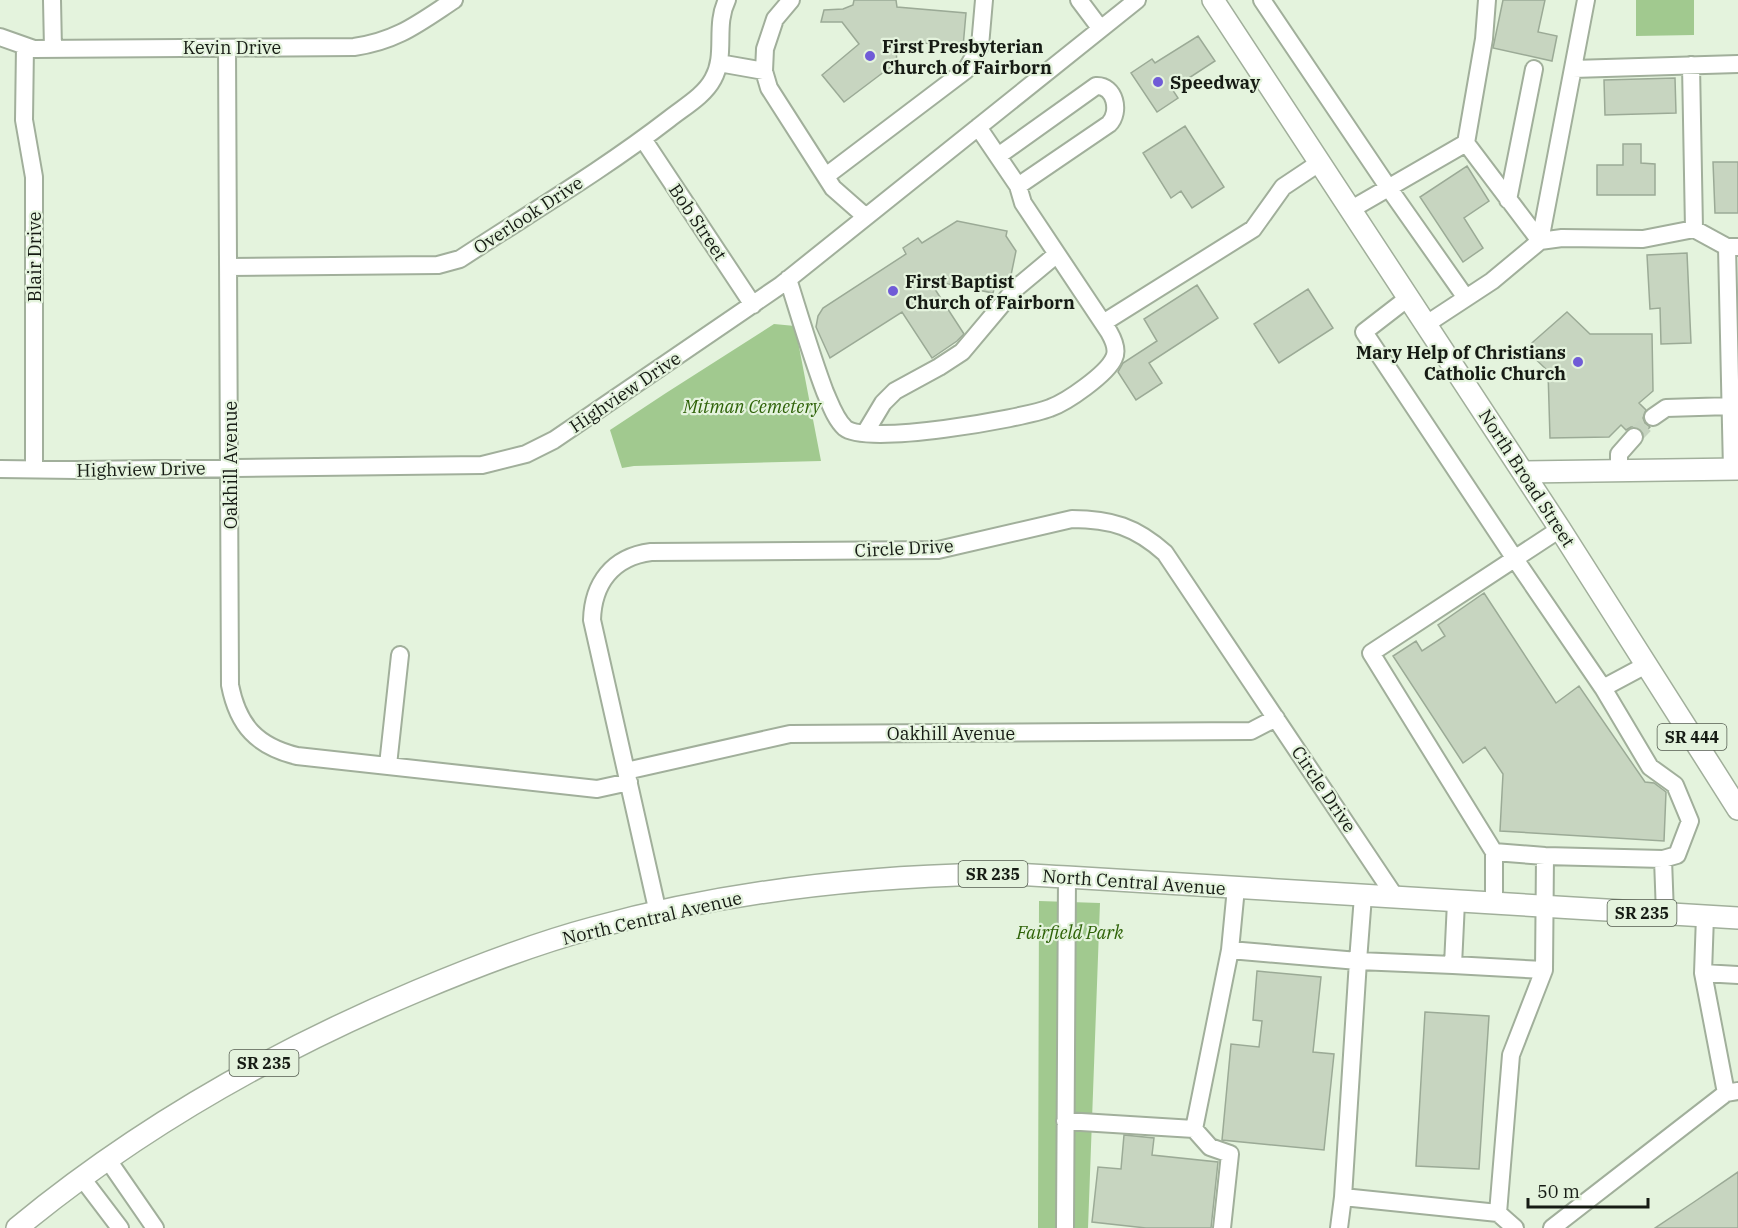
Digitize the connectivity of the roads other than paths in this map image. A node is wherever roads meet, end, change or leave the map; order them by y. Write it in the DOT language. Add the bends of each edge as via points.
graph roads {
  1 [pos="52,0"];
  2 [pos="454,0"];
  3 [pos="727,0"];
  4 [pos="790,0"];
  5 [pos="984,0"];
  6 [pos="1079,0"];
  7 [pos="1137,0"];
  8 [pos="1213,0"];
  9 [pos="1262,0"];
  10 [pos="1487,0"];
  11 [pos="1586,0"];
  12 [pos="1100,28"];
  13 [pos="0,38"];
  14 [pos="25,46"];
  15 [pos="226,48"];
  16 [pos="53,49"];
  17 [pos="719,63"];
  18 [pos="1738,64"];
  19 [pos="1691,65"];
  20 [pos="1534,69"];
  21 [pos="1573,69"];
  22 [pos="764,71"];
  23 [pos="978,127"];
  24 [pos="643,139"];
  25 [pos="1466,143"];
  26 [pos="998,156"];
  27 [pos="1319,163"];
  28 [pos="826,176"];
  29 [pos="1018,186"];
  30 [pos="1388,187"];
  31 [pos="1508,200"];
  32 [pos="1350,210"];
  33 [pos="866,217"];
  34 [pos="1694,229"];
  35 [pos="1540,241"];
  36 [pos="1732,247"];
  37 [pos="1057,255"];
  38 [pos="229,267"];
  39 [pos="788,279"];
  40 [pos="1408,298"];
  41 [pos="1466,298"];
  42 [pos="753,305"];
  43 [pos="1103,322"];
  44 [pos="1425,325"];
  45 [pos="1731,406"];
  46 [pos="1653,417"];
  47 [pos="864,433"];
  48 [pos="1634,437"];
  49 [pos="230,468"];
  50 [pos="0,469"];
  51 [pos="34,469"];
  52 [pos="1735,470"];
  53 [pos="1619,471"];
  54 [pos="1523,472"];
  55 [pos="1560,529"];
  56 [pos="1515,559"];
  57 [pos="400,656"];
  58 [pos="1646,665"];
  59 [pos="1603,688"];
  60 [pos="1276,718"];
  61 [pos="388,765"];
  62 [pos="627,777"];
  63 [pos="1738,809"];
  64 [pos="1494,852"];
  65 [pos="1545,856"];
  66 [pos="1663,859"];
  67 [pos="1067,877"];
  68 [pos="1236,888"];
  69 [pos="1363,896"];
  70 [pos="1396,898"];
  71 [pos="1456,902"];
  72 [pos="1494,904"];
  73 [pos="1546,908"];
  74 [pos="658,912"];
  75 [pos="1665,914"];
  76 [pos="1705,916"];
  77 [pos="1738,918"];
  78 [pos="1230,950"];
  79 [pos="1358,961"];
  80 [pos="1453,965"];
  81 [pos="1544,970"];
  82 [pos="1703,973"];
  83 [pos="1738,975"];
  84 [pos="1732,1092"];
  85 [pos="1065,1121"];
  86 [pos="1194,1129"];
  87 [pos="108,1160"];
  88 [pos="82,1178"];
  89 [pos="1342,1197"];
  90 [pos="1498,1213"];
  91 [pos="17,1228"];
  92 [pos="120,1228"];
  93 [pos="155,1228"];
  94 [pos="1065,1228"];
  95 [pos="1222,1228"];
  96 [pos="1340,1228"];
  97 [pos="1515,1228"];
  98 [pos="1552,1228"];
  1 -- 16 [label="street"];
  2 -- 15 [label="street, Kevin Drive" via="408,30 372,44"];
  3 -- 17 [label="street, Overlook Drive" via="720,18"];
  4 -- 22 [label="street" via="775,19 765,49"];
  5 -- 28 [label="street" via="980,46 966,69"];
  6 -- 12 [label="street"];
  7 -- 12 [label="street, Highview Drive"];
  8 -- 27 [label="main road, North Broad Street / SR 444"];
  9 -- 30 [label="street"];
  10 -- 25 [label="street"];
  11 -- 21 [label="street"];
  12 -- 23 [label="street, Highview Drive"];
  13 -- 14 [label="street, Kevin Drive"];
  14 -- 16 [label="street, Kevin Drive"];
  14 -- 51 [label="street, Blair Drive" via="24,120 34,177"];
  15 -- 16 [label="street, Kevin Drive"];
  15 -- 38 [label="street, Oakhill Avenue"];
  17 -- 22 [label="street"];
  17 -- 24 [label="street, Overlook Drive" via="712,82 700,96"];
  18 -- 19 [label="street"];
  19 -- 21 [label="street"];
  19 -- 34 [label="street"];
  20 -- 31 [label="street"];
  21 -- 35 [label="street"];
  22 -- 28 [label="street" via="769,88"];
  23 -- 26 [label="street"];
  23 -- 33 [label="street, Highview Drive"];
  24 -- 38 [label="street, Overlook Drive" via="451,262"];
  24 -- 42 [label="street, Bob Street"];
  25 -- 30 [label="street"];
  25 -- 31 [label="street"];
  26 -- 29 [label="street"];
  26 -- 29 [label="street" via="1089,90 1102,86 1107,90 1116,109 1115,118"];
  27 -- 32 [label="main road, North Broad Street / SR 444"];
  27 -- 43 [label="street" via="1282,187 1253,229"];
  28 -- 33 [label="street" via="833,188"];
  29 -- 37 [label="street" via="1023,203"];
  30 -- 32 [label="street"];
  30 -- 41 [label="street"];
  31 -- 35 [label="street"];
  32 -- 40 [label="main road, North Broad Street / SR 444"];
  33 -- 39 [label="street, Highview Drive"];
  34 -- 35 [label="street" via="1643,239"];
  34 -- 36 [label="street"];
  35 -- 41 [label="street"];
  36 -- 45 [label="street"];
  37 -- 43 [label="street"];
  37 -- 47 [label="street" via="1015,289 962,352 883,403"];
  38 -- 49 [label="street, Oakhill Avenue"];
  39 -- 42 [label="street, Highview Drive"];
  39 -- 47 [label="street" via="828,398 844,427"];
  40 -- 44 [label="main road, North Broad Street / SR 444"];
  40 -- 56 [label="street" via="1364,332"];
  41 -- 44 [label="street"];
  42 -- 49 [label="street, Highview Drive" via="564,433 526,454 482,465"];
  43 -- 47 [label="street" via="1113,339 1114,358 1082,392 1051,408 950,429"];
  44 -- 54 [label="main road, North Broad Street / SR 444"];
  45 -- 46 [label="street" via="1666,408"];
  45 -- 52 [label="street"];
  48 -- 53 [label="street" via="1619,454"];
  49 -- 51 [label="street, Highview Drive"];
  49 -- 61 [label="street, Oakhill Avenue" via="230,685 239,715 257,738 283,752"];
  50 -- 51 [label="street, Highview Drive"];
  52 -- 53 [label="main road"];
  53 -- 54 [label="main road"];
  54 -- 55 [label="main road, North Broad Street / SR 444"];
  55 -- 56 [label="street"];
  55 -- 58 [label="main road, North Broad Street / SR 444"];
  56 -- 59 [label="street"];
  56 -- 64 [label="street" via="1371,653"];
  57 -- 61 [label="street"];
  58 -- 59 [label="street"];
  58 -- 63 [label="main road, North Broad Street / SR 444"];
  59 -- 66 [label="street" via="1650,767 1675,785 1690,821 1677,855"];
  60 -- 62 [label="street, Oakhill Avenue" via="1251,731 790,734"];
  60 -- 62 [label="street, Circle Drive" via="1165,553 1135,530 1113,522 1072,519 938,550 651,552 616,565 598,589 592,605"];
  60 -- 70 [label="street, Circle Drive"];
  61 -- 62 [label="street, Oakhill Avenue" via="597,789"];
  62 -- 74 [label="street, Circle Drive"];
  64 -- 65 [label="street"];
  64 -- 72 [label="street"];
  65 -- 66 [label="street"];
  65 -- 73 [label="street"];
  66 -- 75 [label="street"];
  67 -- 68 [label="main road, North Central Avenue / SR 235"];
  67 -- 74 [label="main road, North Central Avenue / SR 235" via="990,874 872,880"];
  67 -- 85 [label="street"];
  68 -- 69 [label="main road, North Central Avenue / SR 235"];
  68 -- 78 [label="street"];
  69 -- 70 [label="main road, North Central Avenue / SR 235"];
  69 -- 79 [label="street"];
  70 -- 71 [label="main road, North Central Avenue / SR 235"];
  71 -- 72 [label="main road, North Central Avenue / SR 235"];
  71 -- 80 [label="street"];
  72 -- 73 [label="main road, North Central Avenue / SR 235"];
  73 -- 75 [label="main road, North Central Avenue / SR 235"];
  73 -- 81 [label="street"];
  74 -- 87 [label="main road, North Central Avenue / SR 235" via="536,945 374,1009 229,1083"];
  75 -- 76 [label="main road, North Central Avenue / SR 235"];
  76 -- 77 [label="main road, North Central Avenue / SR 235"];
  76 -- 82 [label="street"];
  78 -- 79 [label="street"];
  78 -- 86 [label="street"];
  79 -- 80 [label="street"];
  79 -- 89 [label="street"];
  80 -- 81 [label="street"];
  81 -- 90 [label="street" via="1510,1055"];
  82 -- 83 [label="street"];
  82 -- 84 [label="street"];
  84 -- 98 [label="street" via="1665,1138"];
  85 -- 86 [label="street"];
  85 -- 94 [label="street"];
  86 -- 95 [label="street" via="1210,1147 1230,1154"];
  87 -- 88 [label="main road, SR 235"];
  87 -- 93 [label="street"];
  88 -- 91 [label="main road, SR 235"];
  88 -- 92 [label="street"];
  89 -- 90 [label="street"];
  89 -- 96 [label="street"];
  90 -- 97 [label="street"];
}
